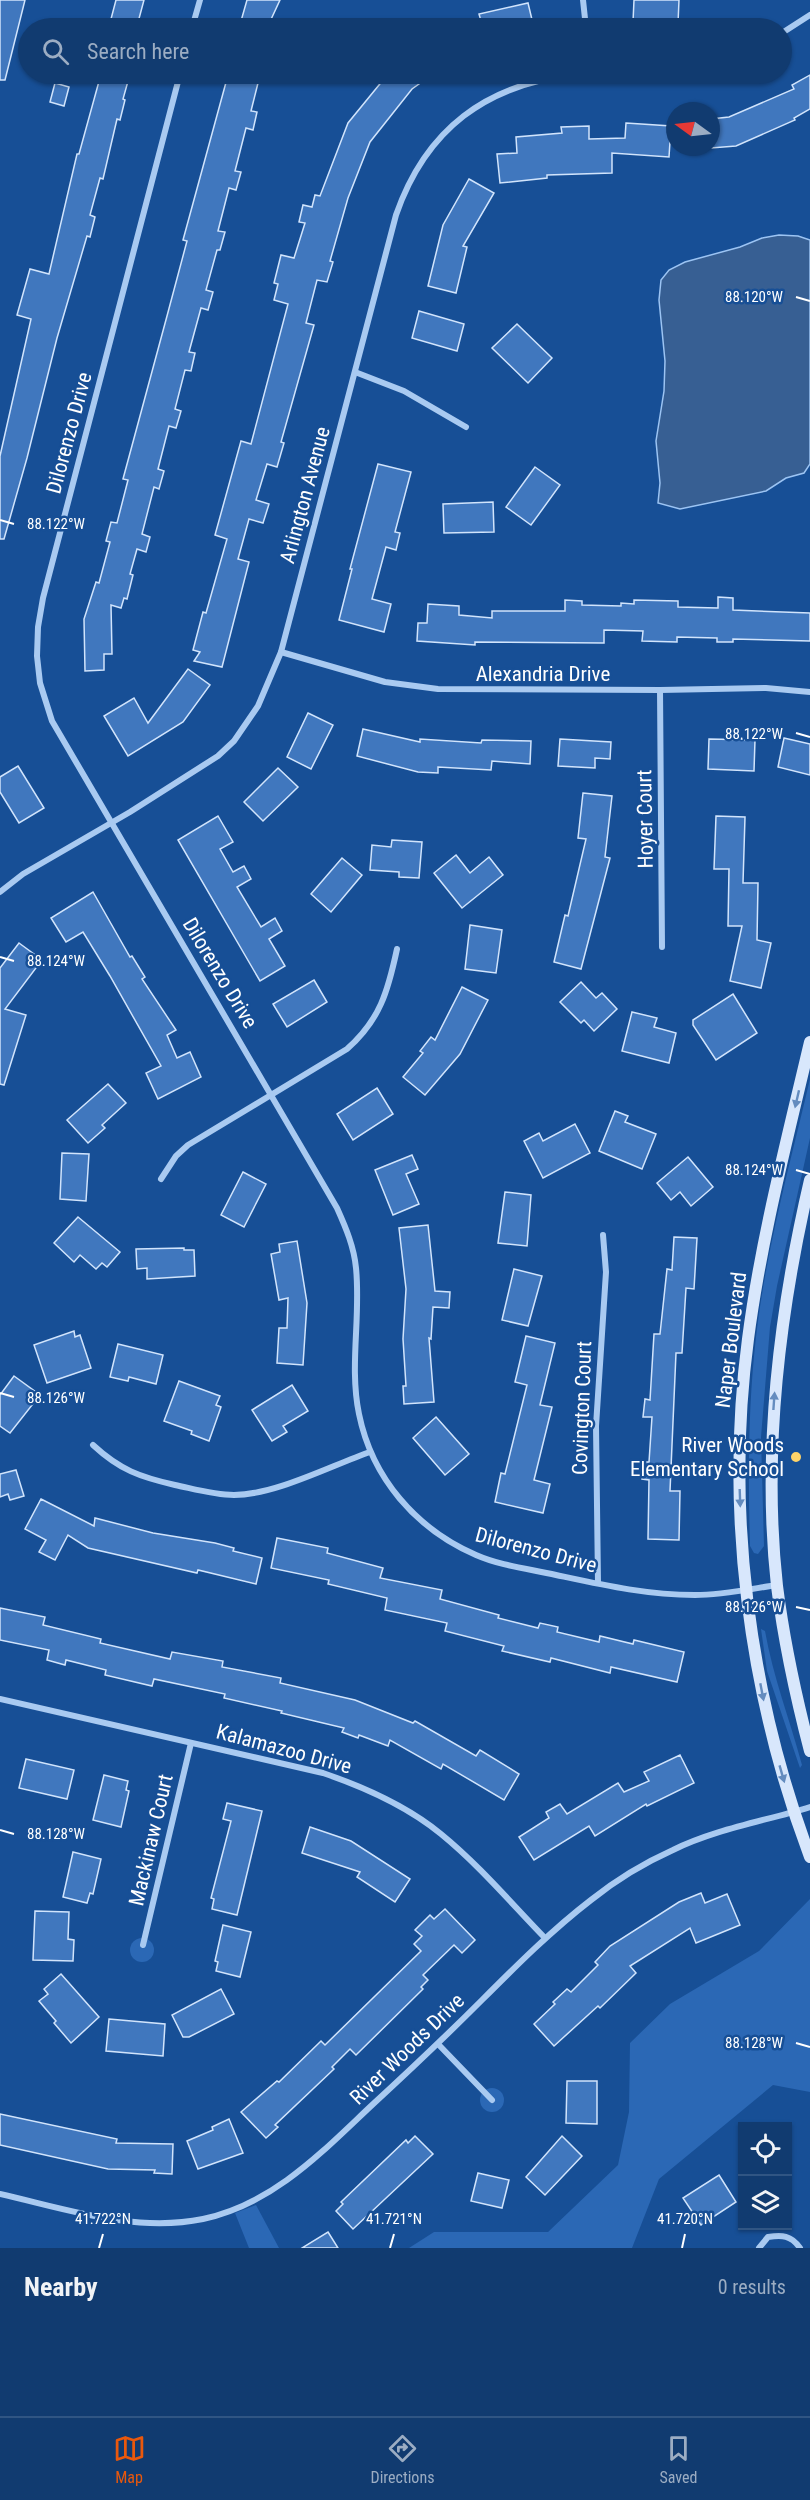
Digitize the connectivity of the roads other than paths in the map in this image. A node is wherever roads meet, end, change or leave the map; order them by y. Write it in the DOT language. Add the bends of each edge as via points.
graph roads {
  1 [pos="200,0"];
  2 [pos="583,0"];
  3 [pos="810,15"];
  4 [pos="195,18"];
  5 [pos="585,18"];
  6 [pos="792,27"];
  7 [pos="177,84"];
  8 [pos="524,84"];
  9 [pos="355,372"];
  10 [pos="466,427"];
  11 [pos="281,652"];
  12 [pos="660,690"];
  13 [pos="810,692"];
  14 [pos="112,824"];
  15 [pos="0,892"];
  16 [pos="662,947"];
  17 [pos="397,949"];
  18 [pos="810,1042"];
  19 [pos="272,1094"];
  20 [pos="160,1179"];
  21 [pos="810,1180"];
  22 [pos="603,1235"];
  23 [pos="93,1445"];
  24 [pos="370,1452"];
  25 [pos="598,1584"];
  26 [pos="777,1585"];
  27 [pos="747,1589"];
  28 [pos="0,1699"];
  29 [pos="191,1743"];
  30 [pos="810,1751"];
  31 [pos="810,1807"];
  32 [pos="794,1812"];
  33 [pos="810,1857"];
  34 [pos="545,1938"];
  35 [pos="143,1945"];
  36 [pos="438,2044"];
  37 [pos="492,2100"];
  38 [pos="0,2194"];
  39 [pos="759,2248"];
  40 [pos="800,2248"];
  1 -- 4 [label="street"];
  2 -- 5 [label="street"];
  3 -- 6 [label="street"];
  7 -- 14 [label="street, Dilorenzo Drive" via="38,627 37,656 44,701"];
  8 -- 9 [label="street, Arlington Avenue" via="460,117 428,150 405,188"];
  9 -- 10 [label="street" via="404,391"];
  9 -- 11 [label="street, Arlington Avenue"];
  11 -- 12 [label="street, Alexandria Drive" via="352,674 414,687"];
  11 -- 14 [label="street, Arlington Avenue" via="258,706 234,741 199,770"];
  12 -- 13 [label="street, Alexandria Drive" via="766,688"];
  12 -- 16 [label="street, Hoyer Court"];
  14 -- 15 [label="street, Arlington Avenue" via="23,874"];
  14 -- 19 [label="street, Dilorenzo Drive"];
  17 -- 19 [label="street" via="384,1000 363,1035 347,1049"];
  18 -- 27 [label="main road, Naper Boulevard, one-way" via="768,1222 748,1341 739,1468"];
  19 -- 20 [label="street" via="188,1145"];
  19 -- 24 [label="street, Dilorenzo Drive" via="351,1239 356,1268 356,1388"];
  26 -- 21 [label="main road, one-way" via="772,1435 776,1372"];
  22 -- 25 [label="street, Covington Court" via="606,1272 596,1426"];
  23 -- 24 [label="street" via="110,1461 144,1477 233,1495 278,1486"];
  24 -- 25 [label="street, Dilorenzo Drive" via="401,1501 448,1540 478,1556"];
  25 -- 27 [label="street, Dilorenzo Drive" via="662,1594 698,1595"];
  26 -- 27 [label="street, Dilorenzo Drive"];
  26 -- 30 [label="main road" via="786,1648"];
  27 -- 32 [label="main road, Naper Boulevard, one-way" via="762,1696"];
  28 -- 29 [label="street, Kalamazoo Drive"];
  29 -- 34 [label="street, Kalamazoo Drive" via="324,1773 383,1798 440,1833"];
  29 -- 35 [label="street, Mackinaw Court"];
  31 -- 32 [label="street, River Woods Drive"];
  32 -- 33 [label="main road, Naper Boulevard"];
  32 -- 34 [label="street, River Woods Drive" via="675,1849 610,1887"];
  34 -- 36 [label="street, River Woods Drive"];
  36 -- 37 [label="street"];
  36 -- 38 [label="street, River Woods Drive" via="303,2170 262,2197 233,2210 179,2223 140,2223"];
  39 -- 40 [label="street" via="768,2237 784,2235"];
}
